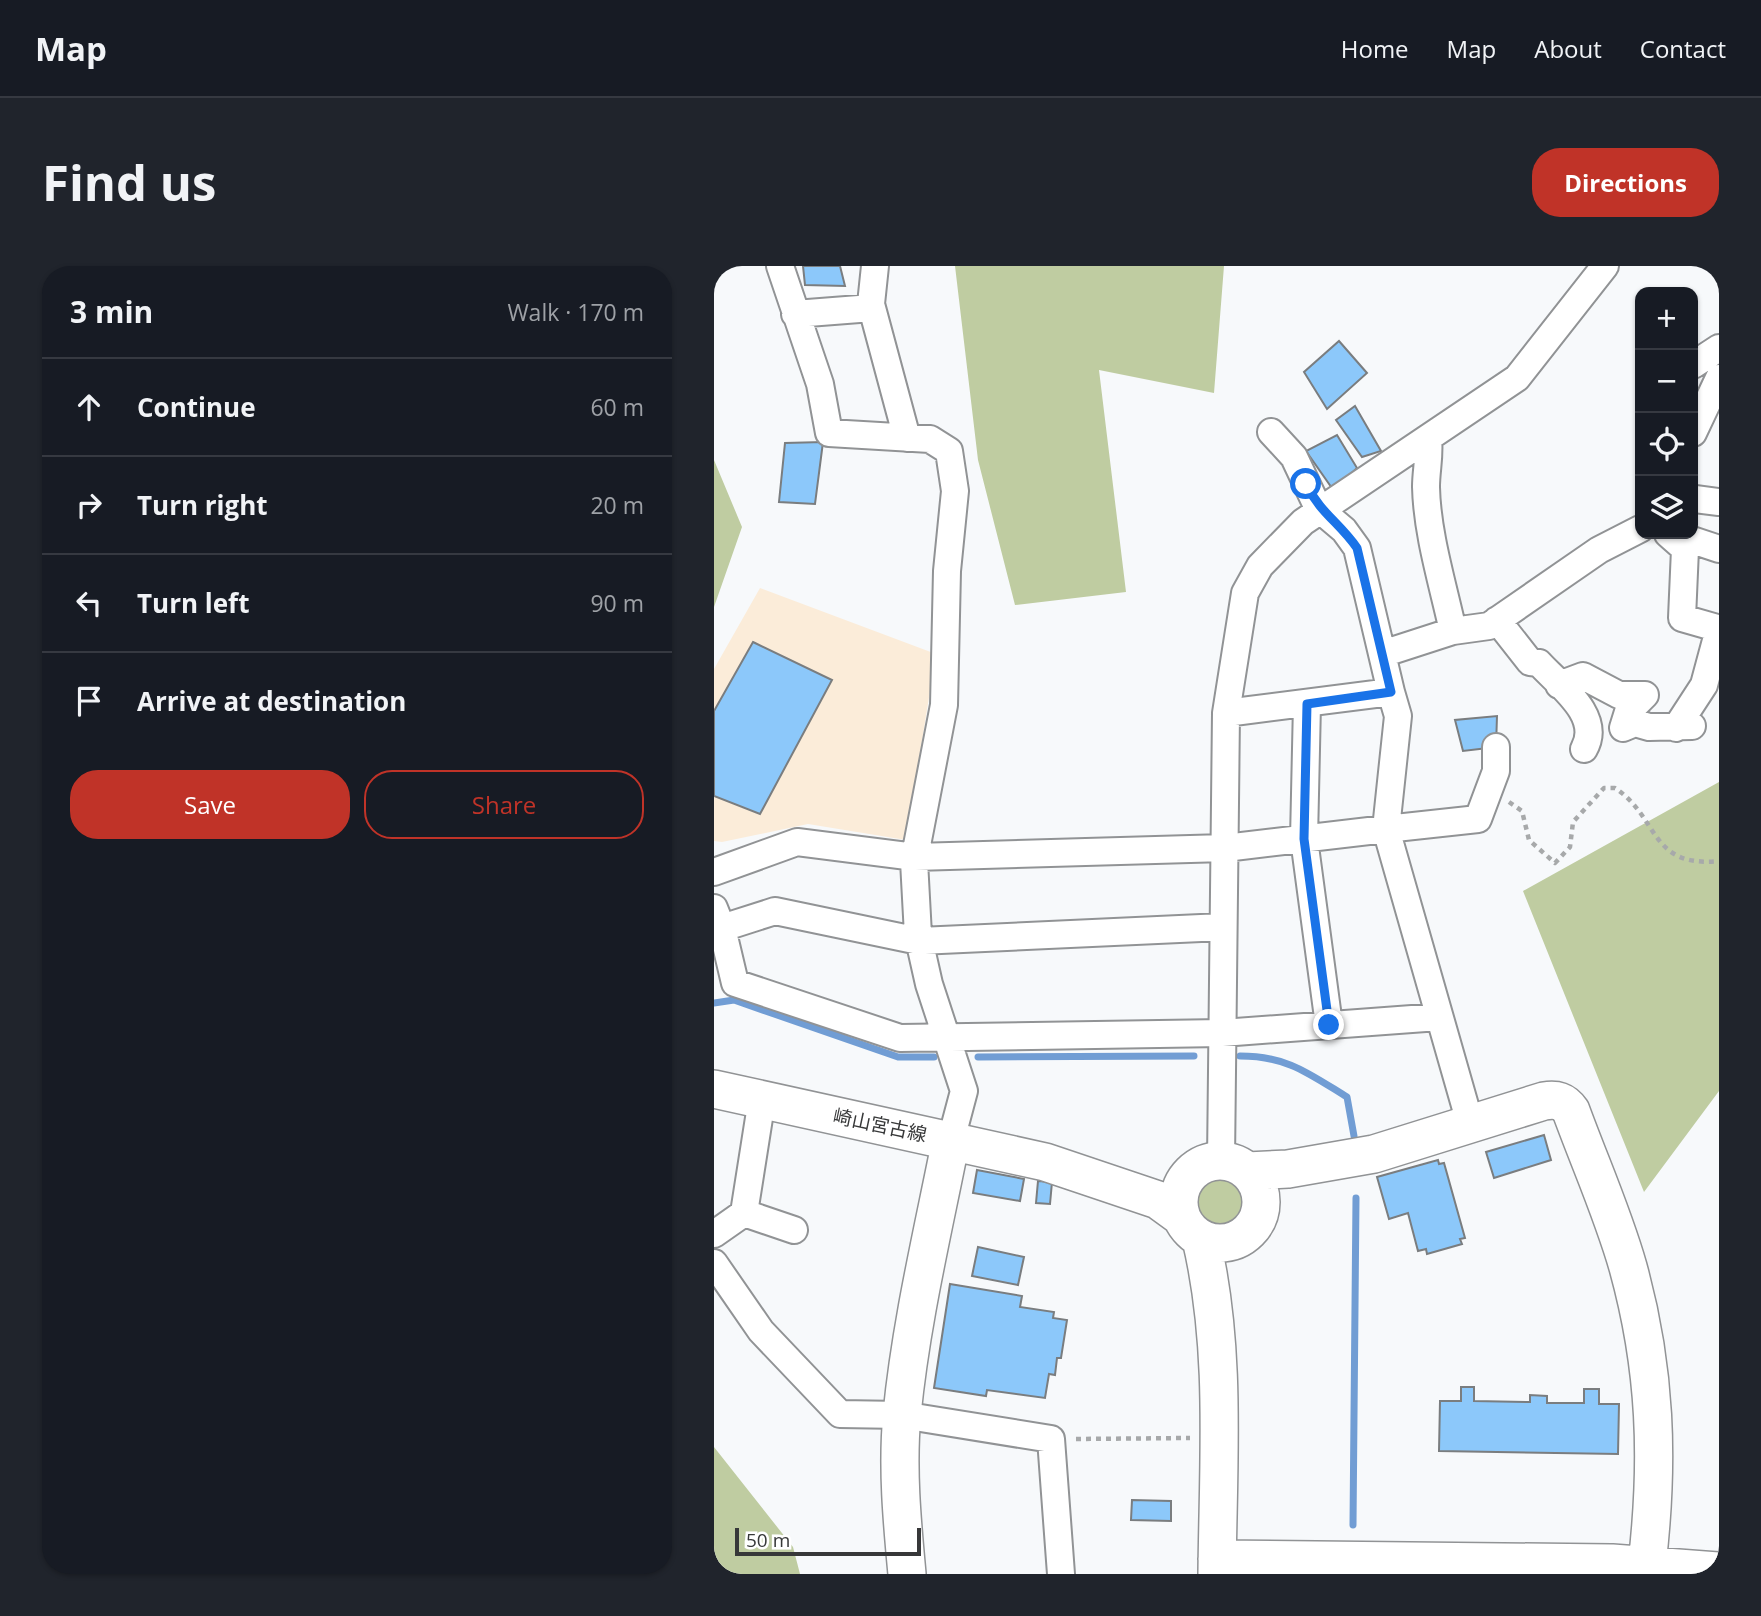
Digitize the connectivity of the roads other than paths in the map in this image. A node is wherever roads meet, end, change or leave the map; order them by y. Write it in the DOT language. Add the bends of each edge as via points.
graph roads {
  1 [pos="780,266"];
  2 [pos="875,266"];
  3 [pos="1605,266"];
  4 [pos="872,308"];
  5 [pos="795,314"];
  6 [pos="1719,348"];
  7 [pos="1698,362"];
  8 [pos="1719,377"];
  9 [pos="1698,402"];
  10 [pos="1271,432"];
  11 [pos="907,438"];
  12 [pos="1428,438"];
  13 [pos="1322,512"];
  14 [pos="1635,532"];
  15 [pos="1675,539"];
  16 [pos="1689,539"];
  17 [pos="1719,549"];
  18 [pos="1497,620"];
  19 [pos="1453,631"];
  20 [pos="1382,654"];
  21 [pos="1559,685"];
  22 [pos="1391,692"];
  23 [pos="1307,704"];
  24 [pos="1226,713"];
  25 [pos="1496,747"];
  26 [pos="1584,749"];
  27 [pos="1386,829"];
  28 [pos="1304,839"];
  29 [pos="1225,848"];
  30 [pos="915,857"];
  31 [pos="714,872"];
  32 [pos="718,918"];
  33 [pos="1223,927"];
  34 [pos="919,941"];
  35 [pos="725,986"];
  36 [pos="1439,1017"];
  37 [pos="1329,1025"];
  38 [pos="1222,1033"];
  39 [pos="947,1038"];
  40 [pos="714,1089"];
  41 [pos="762,1099"];
  42 [pos="1470,1123"];
  43 [pos="951,1140"];
  44 [pos="1374,1154"];
  45 [pos="1045,1162"];
  46 [pos="1234,1166"];
  47 [pos="1185,1179"];
  48 [pos="1261,1207"];
  49 [pos="744,1213"];
  50 [pos="1191,1227"];
  51 [pos="794,1230"];
  52 [pos="714,1234"];
  53 [pos="1240,1238"];
  54 [pos="714,1263"];
  55 [pos="1218,1358"];
  56 [pos="902,1415"];
  57 [pos="1217,1566"];
  58 [pos="1646,1569"];
  59 [pos="1719,1571"];
  60 [pos="907,1574"];
  61 [pos="1061,1574"];
  1 -- 5 [label="street"];
  2 -- 4 [label="street"];
  3 -- 12 [label="street" via="1517,378"];
  4 -- 5 [label="street"];
  4 -- 11 [label="street"];
  5 -- 11 [label="street" via="820,384 830,433"];
  6 -- 7 [label="street"];
  8 -- 9 [label="street"];
  10 -- 13 [label="street" via="1294,457"];
  11 -- 30 [label="street" via="930,439 949,451 955,491 947,571 944,705"];
  12 -- 13 [label="street"];
  12 -- 19 [label="street" via="1431,458 1426,486"];
  13 -- 20 [label="street" via="1357,548"];
  13 -- 24 [label="street" via="1303,522 1260,566 1245,593"];
  14 -- 18 [label="street"];
  15 -- 21 [label="street" via="1685,549 1682,618 1717,628 1718,633 1704,685 1685,727 1635,723 1623,728 1628,712 1645,695 1619,695 1583,676"];
  16 -- 17 [label="street"];
  18 -- 19 [label="street" via="1489,626"];
  18 -- 21 [label="street" via="1530,662 1539,663"];
  19 -- 20 [label="street"];
  20 -- 22 [label="street"];
  21 -- 26 [label="street" via="1588,720 1590,739"];
  22 -- 23 [label="street"];
  22 -- 27 [label="street" via="1398,716"];
  23 -- 24 [label="street"];
  23 -- 28 [label="street"];
  24 -- 29 [label="street"];
  25 -- 27 [label="street" via="1496,771 1478,819"];
  27 -- 28 [label="street"];
  27 -- 36 [label="street"];
  28 -- 29 [label="street"];
  28 -- 37 [label="street"];
  29 -- 30 [label="street"];
  29 -- 33 [label="street"];
  30 -- 31 [label="street" via="797,842"];
  30 -- 34 [label="street"];
  32 -- 34 [label="street" via="775,911"];
  32 -- 35 [label="street"];
  33 -- 34 [label="street"];
  33 -- 38 [label="street"];
  34 -- 39 [label="street"];
  35 -- 39 [label="street" via="900,1038"];
  36 -- 37 [label="street"];
  36 -- 42 [label="street"];
  37 -- 38 [label="street"];
  38 -- 39 [label="street"];
  38 -- 46 [label="street"];
  39 -- 43 [label="street" via="964,1091"];
  40 -- 41 [label="street, 崎山宮古線"];
  41 -- 43 [label="street, 崎山宮古線"];
  41 -- 49 [label="street"];
  42 -- 44 [label="street"];
  42 -- 58 [label="street" via="1555,1100 1571,1111 1628,1265 1639,1312 1656,1458"];
  43 -- 45 [label="street, 崎山宮古線"];
  43 -- 56 [label="street"];
  44 -- 46 [label="street" via="1288,1169"];
  44 -- 48 [label="street"];
  45 -- 47 [label="street, 崎山宮古線"];
  45 -- 50 [label="street, 崎山宮古線" via="1158,1200"];
  46 -- 47 [label="street" via="1201,1165"];
  46 -- 48 [label="street" via="1258,1187"];
  47 -- 50 [label="street" via="1178,1203"];
  48 -- 53 [label="street" via="1254,1225"];
  49 -- 51 [label="street"];
  49 -- 52 [label="street"];
  50 -- 53 [label="street" via="1221,1244"];
  50 -- 55 [label="street" via="1209,1275"];
  53 -- 55 [label="street" via="1234,1251"];
  54 -- 56 [label="street" via="761,1331 840,1414"];
  55 -- 57 [label="street"];
  56 -- 60 [label="street"];
  56 -- 61 [label="street" via="1051,1439"];
  57 -- 58 [label="street"];
  58 -- 59 [label="street"];
}
